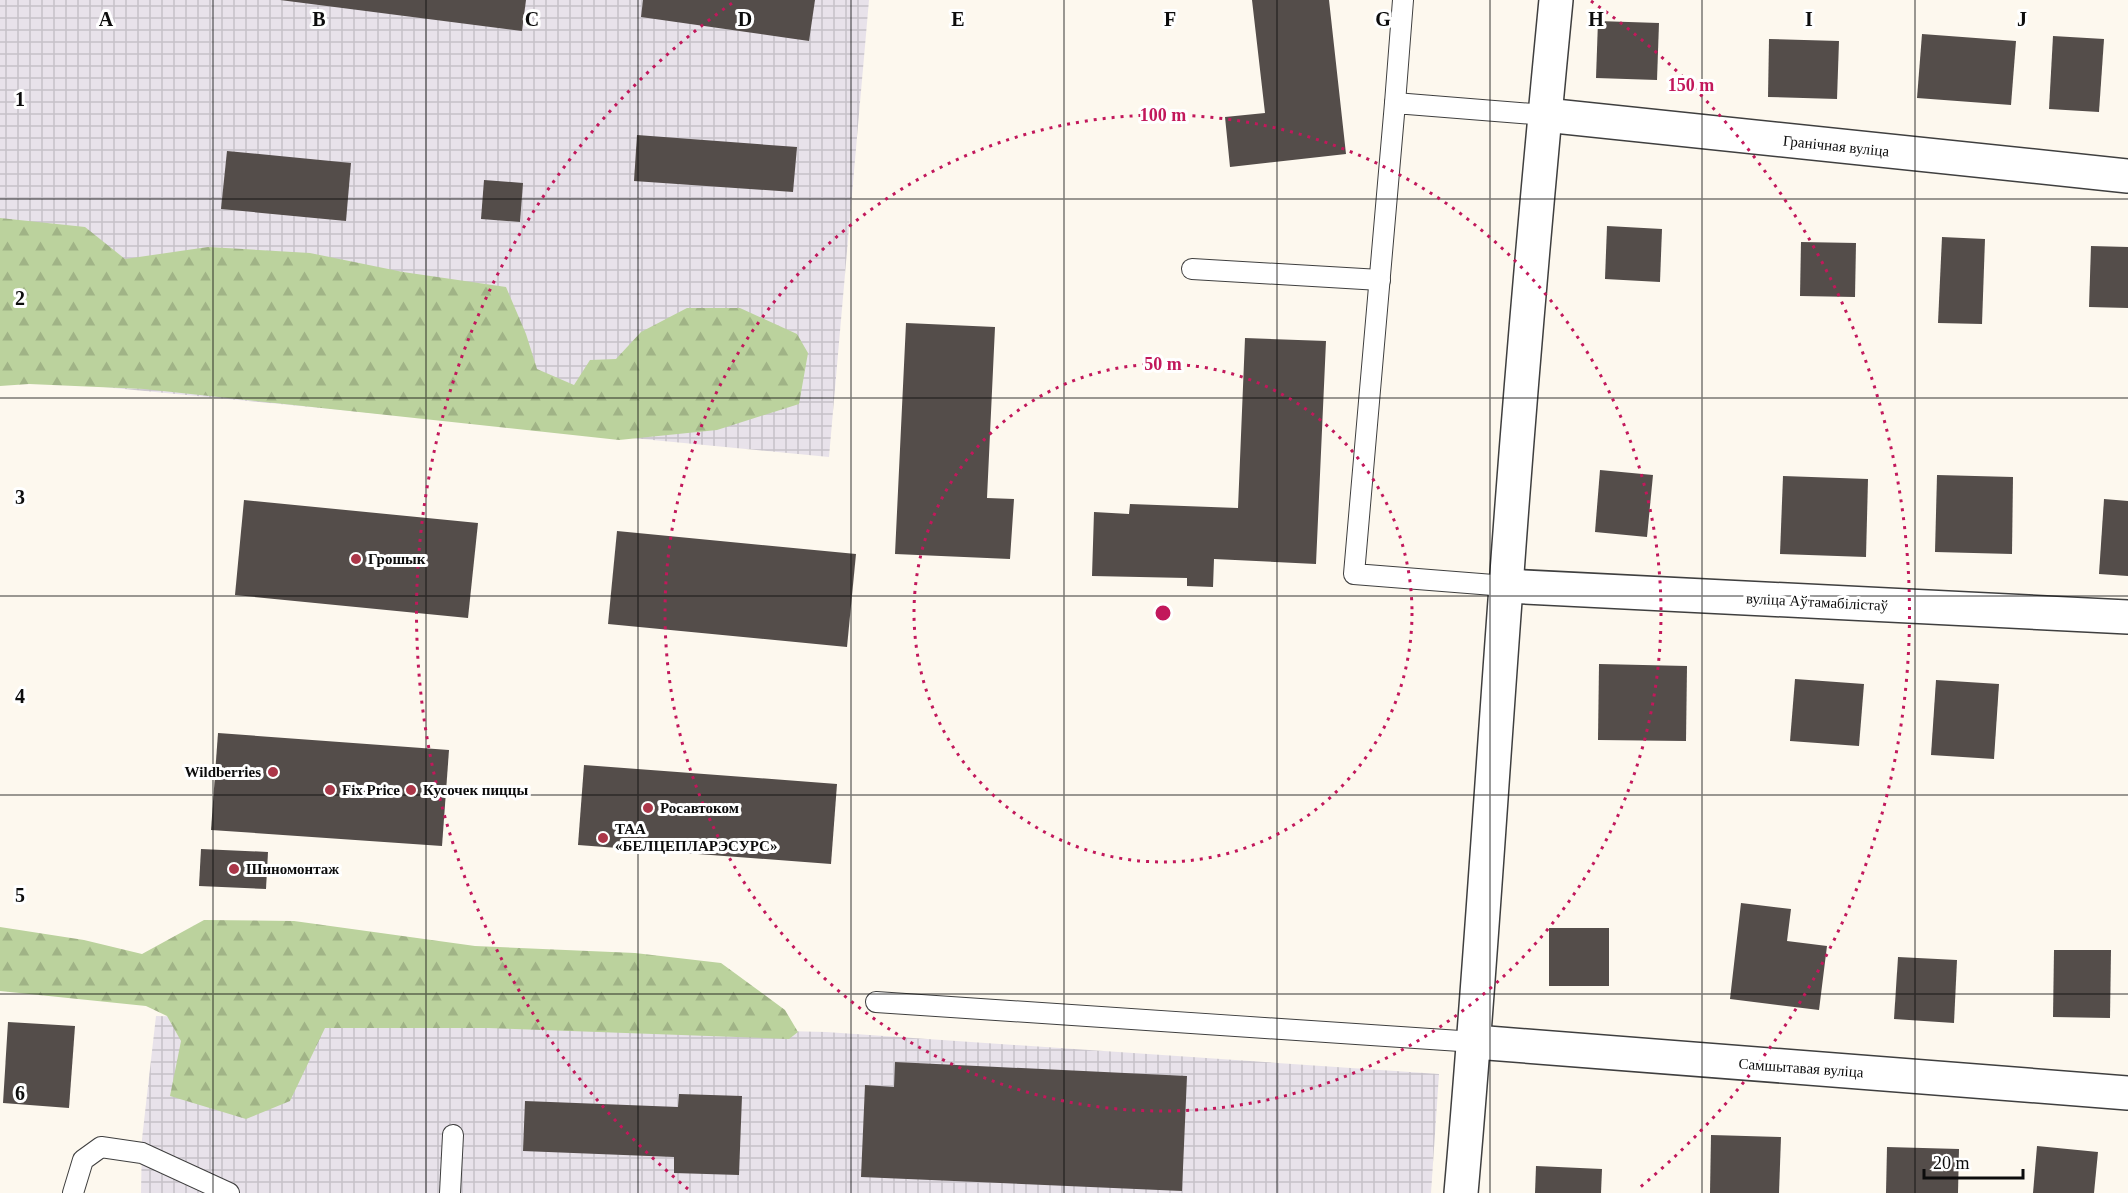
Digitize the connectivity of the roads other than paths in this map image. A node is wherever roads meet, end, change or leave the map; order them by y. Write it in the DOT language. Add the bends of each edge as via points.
graph roads {
  1 [pos="1403,0"];
  2 [pos="1556,0"];
  3 [pos="1395,103"];
  4 [pos="1545,115"];
  5 [pos="2128,176"];
  6 [pos="1192,269"];
  7 [pos="1380,280"];
  8 [pos="1506,586"];
  9 [pos="2128,618"];
  10 [pos="876,1002"];
  11 [pos="1475,1042"];
  12 [pos="2128,1093"];
  13 [pos="453,1135"];
  14 [pos="73,1193"];
  15 [pos="229,1193"];
  16 [pos="450,1193"];
  17 [pos="1461,1193"];
  1 -- 3 [label="lane"];
  2 -- 4 [label="street"];
  3 -- 4 [label="lane"];
  3 -- 7 [label="lane"];
  4 -- 5 [label="street, Гранічная вуліца"];
  4 -- 8 [label="street"];
  6 -- 7 [label="lane"];
  7 -- 8 [label="lane" via="1354,574"];
  8 -- 9 [label="street, вуліца Аўтамабілістаў"];
  8 -- 11 [label="street"];
  10 -- 11 [label="lane"];
  11 -- 12 [label="street, Самшытавая вуліца"];
  11 -- 17 [label="street"];
  13 -- 16 [label="lane"];
  14 -- 15 [label="lane" via="83,1160 101,1147 142,1153"];
}
